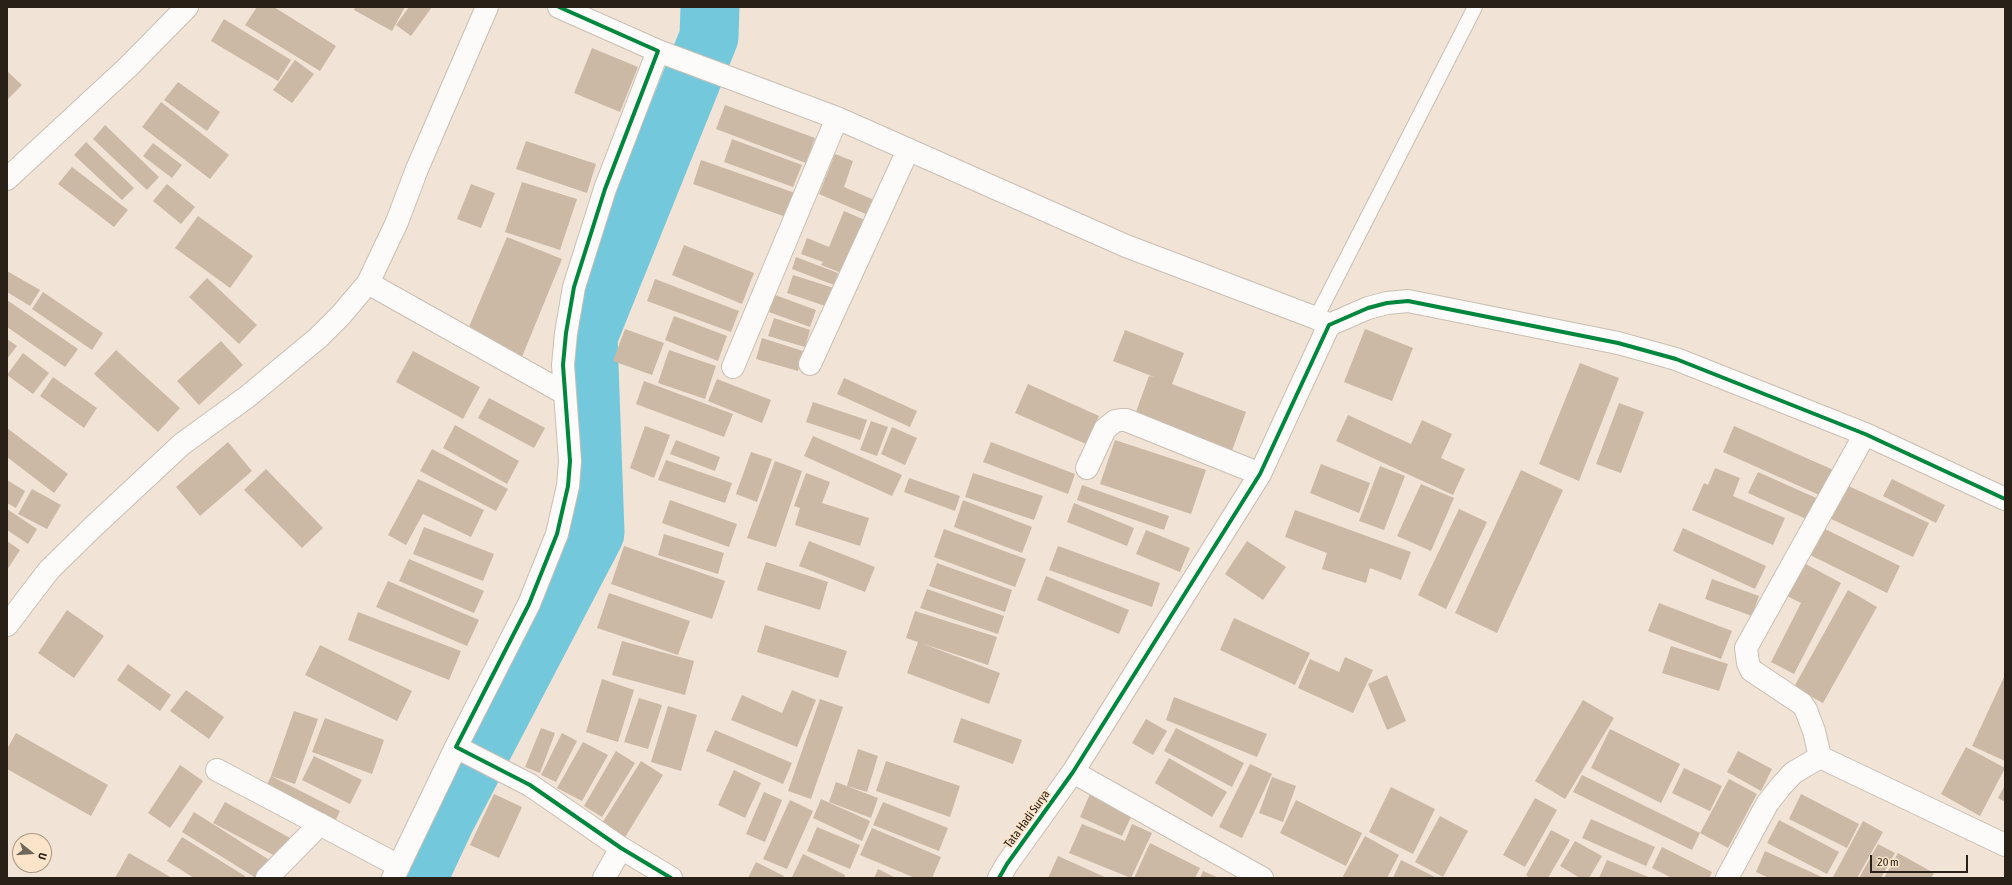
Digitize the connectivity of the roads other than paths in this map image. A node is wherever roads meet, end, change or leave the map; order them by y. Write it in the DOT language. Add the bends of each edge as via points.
graph roads {
  1 [pos="187,7"];
  2 [pos="487,7"];
  3 [pos="559,7"];
  4 [pos="1475,7"];
  5 [pos="658,51"];
  6 [pos="837,118"];
  7 [pos="908,150"];
  8 [pos="7,179"];
  9 [pos="368,283"];
  10 [pos="1323,322"];
  11 [pos="810,364"];
  12 [pos="733,368"];
  13 [pos="564,393"];
  14 [pos="1865,434"];
  15 [pos="1087,468"];
  16 [pos="1260,474"];
  17 [pos="2005,499"];
  18 [pos="7,625"];
  19 [pos="464,751"];
  20 [pos="1820,757"];
  21 [pos="217,770"];
  22 [pos="1072,772"];
  23 [pos="320,824"];
  24 [pos="2005,845"];
  25 [pos="621,848"];
  26 [pos="396,872"];
  27 [pos="267,878"];
  28 [pos="604,878"];
  29 [pos="671,878"];
  30 [pos="999,878"];
  31 [pos="1262,878"];
  32 [pos="1727,878"];
  1 -- 8 [label="street" via="128,67"];
  2 -- 9 [label="street" via="417,169 397,222"];
  3 -- 5 [label="street"];
  4 -- 10 [label="lane"];
  5 -- 6 [label="street"];
  5 -- 13 [label="street" via="606,188 574,287 566,333"];
  6 -- 7 [label="street"];
  6 -- 12 [label="street"];
  7 -- 10 [label="street" via="1126,246"];
  7 -- 11 [label="street"];
  9 -- 13 [label="street"];
  9 -- 18 [label="street" via="319,337 247,397 182,444 94,526 49,570"];
  10 -- 14 [label="street" via="1387,303 1408,302 1611,342 1676,359"];
  10 -- 16 [label="street, Tata Hadi Surya"];
  13 -- 19 [label="street" via="570,461 565,506 557,534 529,604"];
  14 -- 17 [label="street"];
  14 -- 20 [label="street" via="1746,648 1751,670 1802,704 1814,731"];
  15 -- 16 [label="street" via="1105,429 1116,421 1126,420"];
  16 -- 22 [label="street, Tata Hadi Surya"];
  19 -- 25 [label="street" via="530,785"];
  19 -- 26 [label="street"];
  20 -- 24 [label="street"];
  20 -- 32 [label="street" via="1793,773 1767,804"];
  21 -- 23 [label="street"];
  22 -- 30 [label="street, Tata Hadi Surya" via="1006,864"];
  22 -- 31 [label="street"];
  23 -- 26 [label="street"];
  23 -- 27 [label="street"];
  25 -- 28 [label="street"];
  25 -- 29 [label="street"];
}
